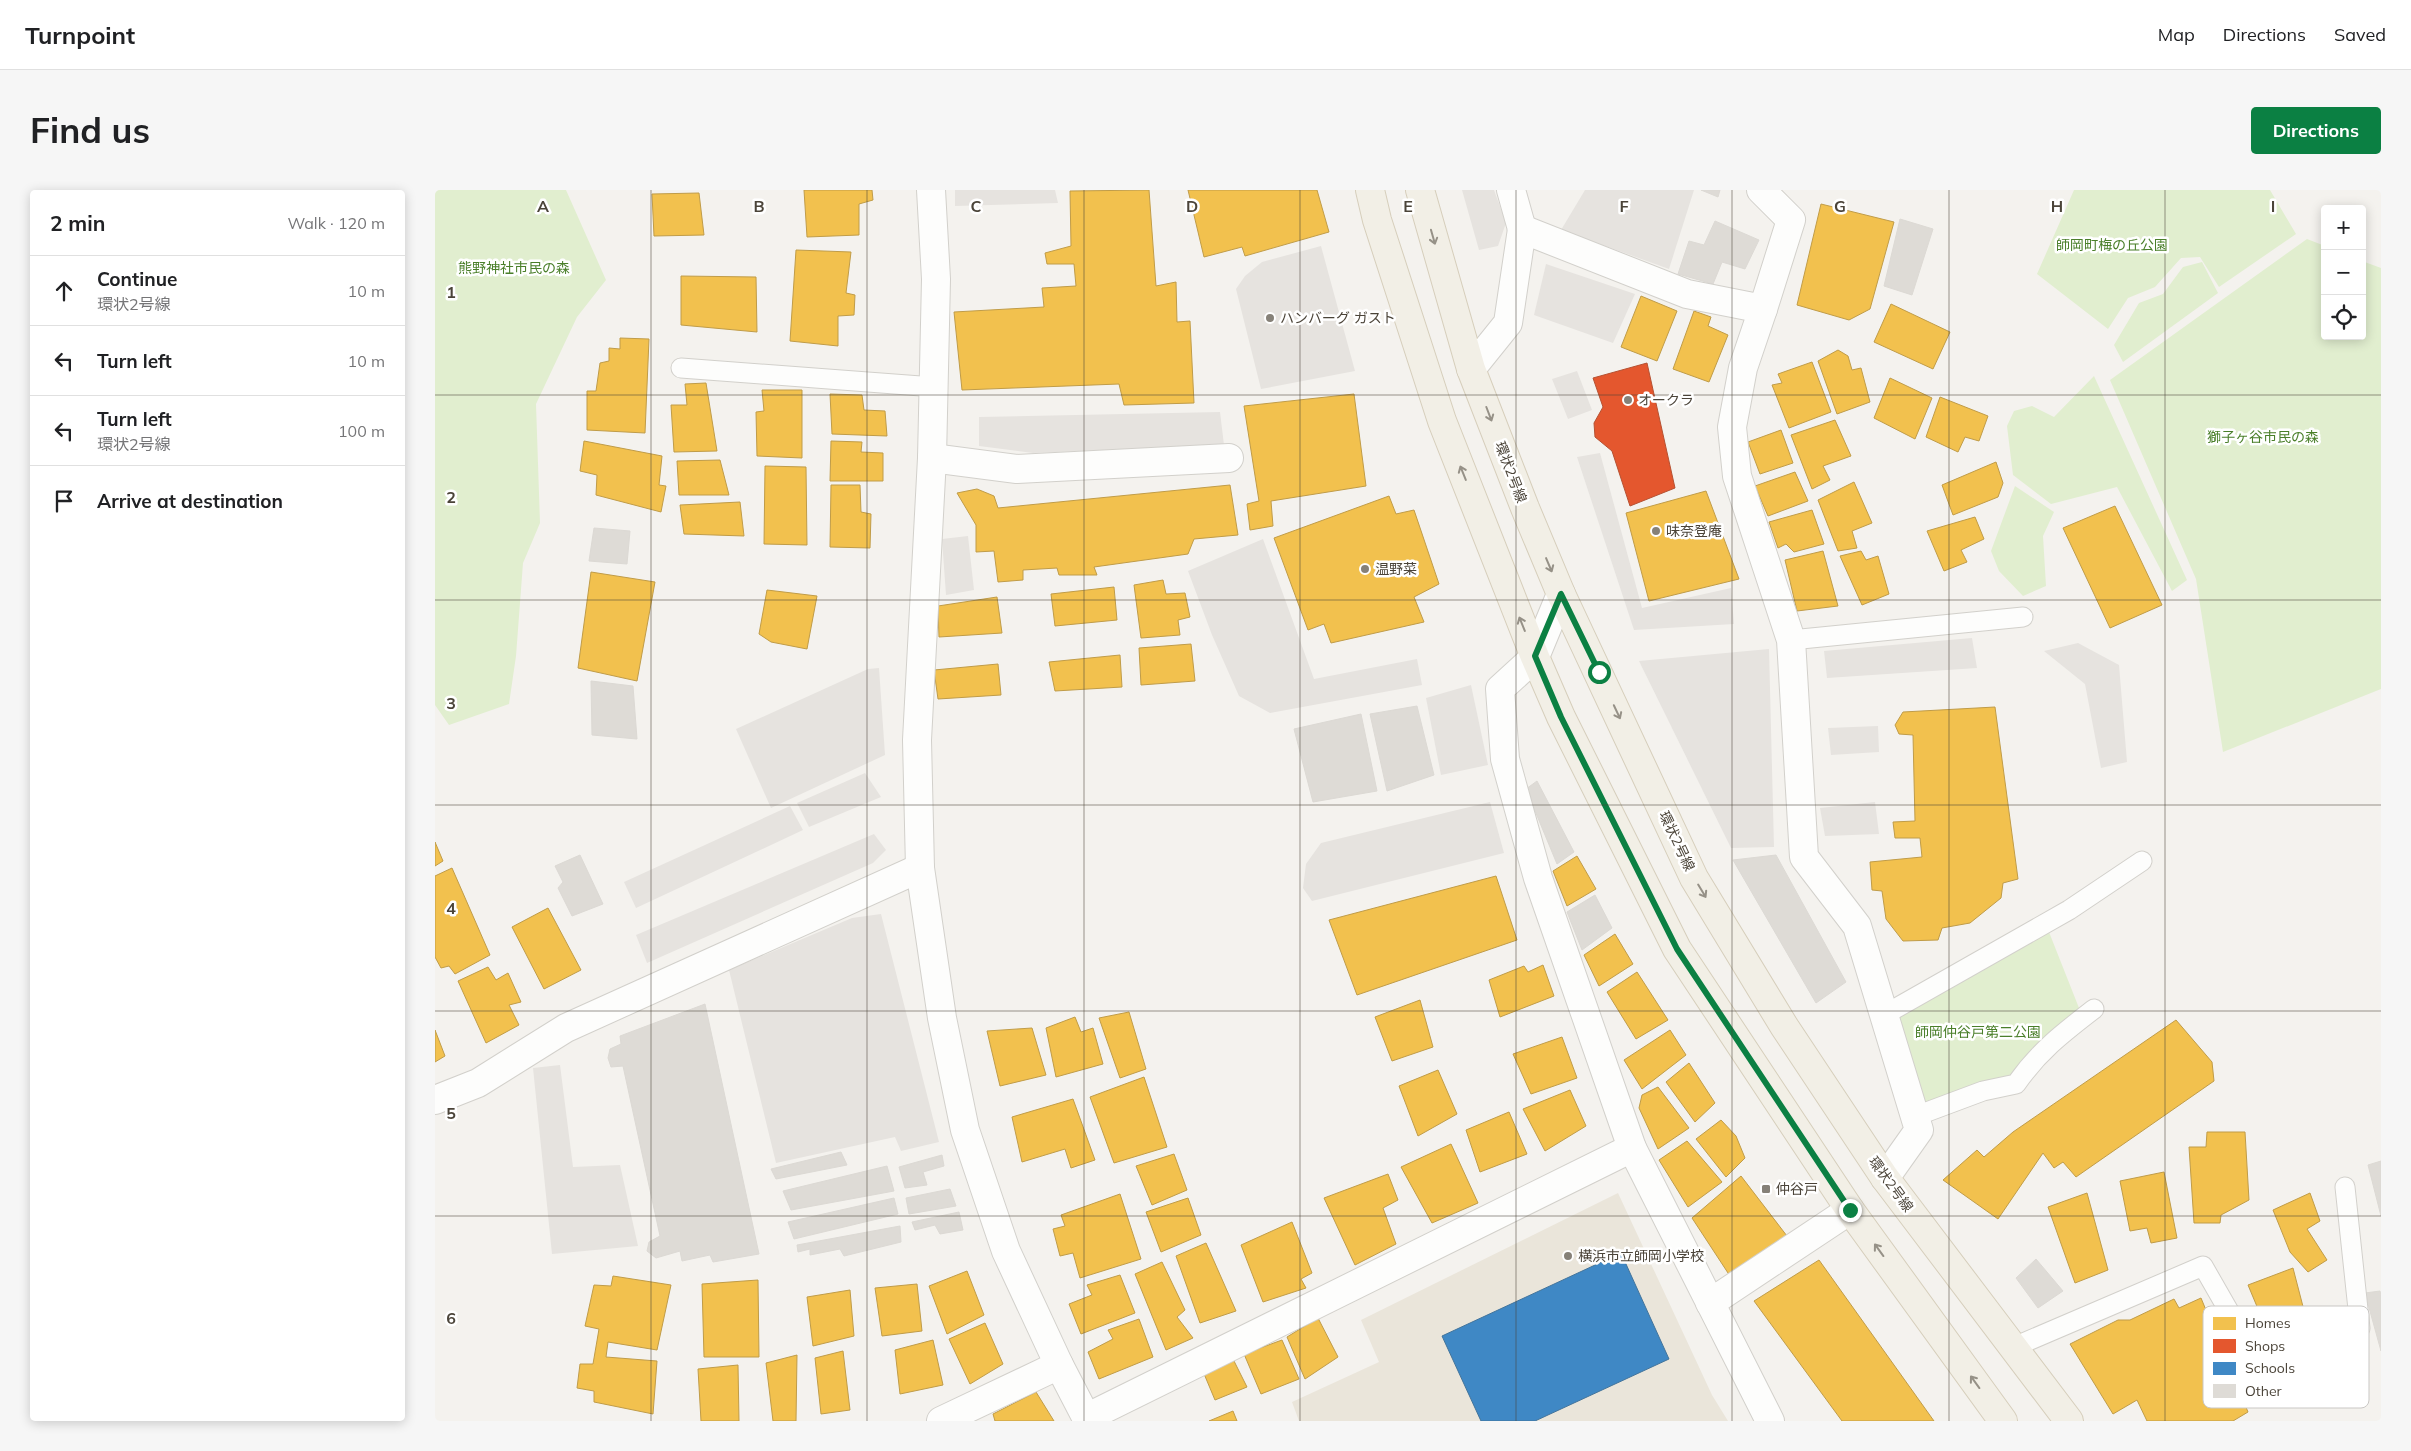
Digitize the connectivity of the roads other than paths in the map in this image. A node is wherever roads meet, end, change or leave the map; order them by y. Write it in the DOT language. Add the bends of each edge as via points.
graph roads {
  1 [pos="931,190"];
  2 [pos="1370,190"];
  3 [pos="1420,190"];
  4 [pos="1511,190"];
  5 [pos="1761,190"];
  6 [pos="1521,230"];
  7 [pos="1763,309"];
  8 [pos="681,368"];
  9 [pos="1471,368"];
  10 [pos="934,387"];
  11 [pos="932,458"];
  12 [pos="1229,458"];
  13 [pos="1561,594"];
  14 [pos="2023,617"];
  15 [pos="1791,640"];
  16 [pos="1535,656"];
  17 [pos="2142,861"];
  18 [pos="920,868"];
  19 [pos="2094,1009"];
  20 [pos="1884,1014"];
  21 [pos="435,1100"];
  22 [pos="1915,1116"];
  23 [pos="1632,1148"];
  24 [pos="1885,1178"];
  25 [pos="2345,1187"];
  26 [pos="1850,1210"];
  27 [pos="1710,1303"];
  28 [pos="2226,1306"];
  29 [pos="2358,1306"];
  30 [pos="2014,1347"];
  31 [pos="1059,1365"];
  32 [pos="1087,1419"];
  33 [pos="941,1421"];
  34 [pos="1771,1421"];
  35 [pos="2003,1421"];
  36 [pos="2069,1421"];
  1 -- 10 [label="street" via="936,279"];
  16 -- 2 [label="main road, one-way" via="1442,421"];
  3 -- 9 [label="main road, 環状2号線, one-way"];
  4 -- 6 [label="street"];
  5 -- 7 [label="street" via="1791,220"];
  6 -- 7 [label="street" via="1687,294"];
  6 -- 9 [label="street" via="1508,323"];
  7 -- 15 [label="street" via="1743,368 1732,427 1737,476"];
  8 -- 10 [label="lane"];
  9 -- 13 [label="main road, 環状2号線, one-way"];
  10 -- 11 [label="street"];
  11 -- 12 [label="street" via="1017,469"];
  11 -- 18 [label="street" via="917,740"];
  13 -- 16 [label="street"];
  13 -- 24 [label="main road, 環状2号線, one-way" via="1694,878 1784,1026"];
  14 -- 15 [label="lane"];
  15 -- 20 [label="street" via="1804,857 1857,926"];
  16 -- 23 [label="street" via="1500,689 1505,759 1538,878"];
  16 -- 26 [label="main road" via="1561,717 1677,949"];
  17 -- 20 [label="lane" via="2069,910"];
  18 -- 21 [label="street" via="566,1028 478,1083"];
  18 -- 31 [label="street" via="942,1018 965,1130 1006,1252"];
  19 -- 22 [label="lane" via="2034,1059 2016,1084 1983,1091"];
  20 -- 22 [label="street"];
  22 -- 24 [label="street" via="1919,1130"];
  23 -- 27 [label="street"];
  23 -- 32 [label="street"];
  24 -- 30 [label="main road, 環状2号線"];
  25 -- 29 [label="lane"];
  26 -- 27 [label="street"];
  35 -- 26 [label="main road, one-way"];
  27 -- 34 [label="street"];
  28 -- 30 [label="lane" via="2203,1266"];
  30 -- 36 [label="main road, 環状2号線"];
  31 -- 32 [label="street"];
  31 -- 33 [label="street"];
}
